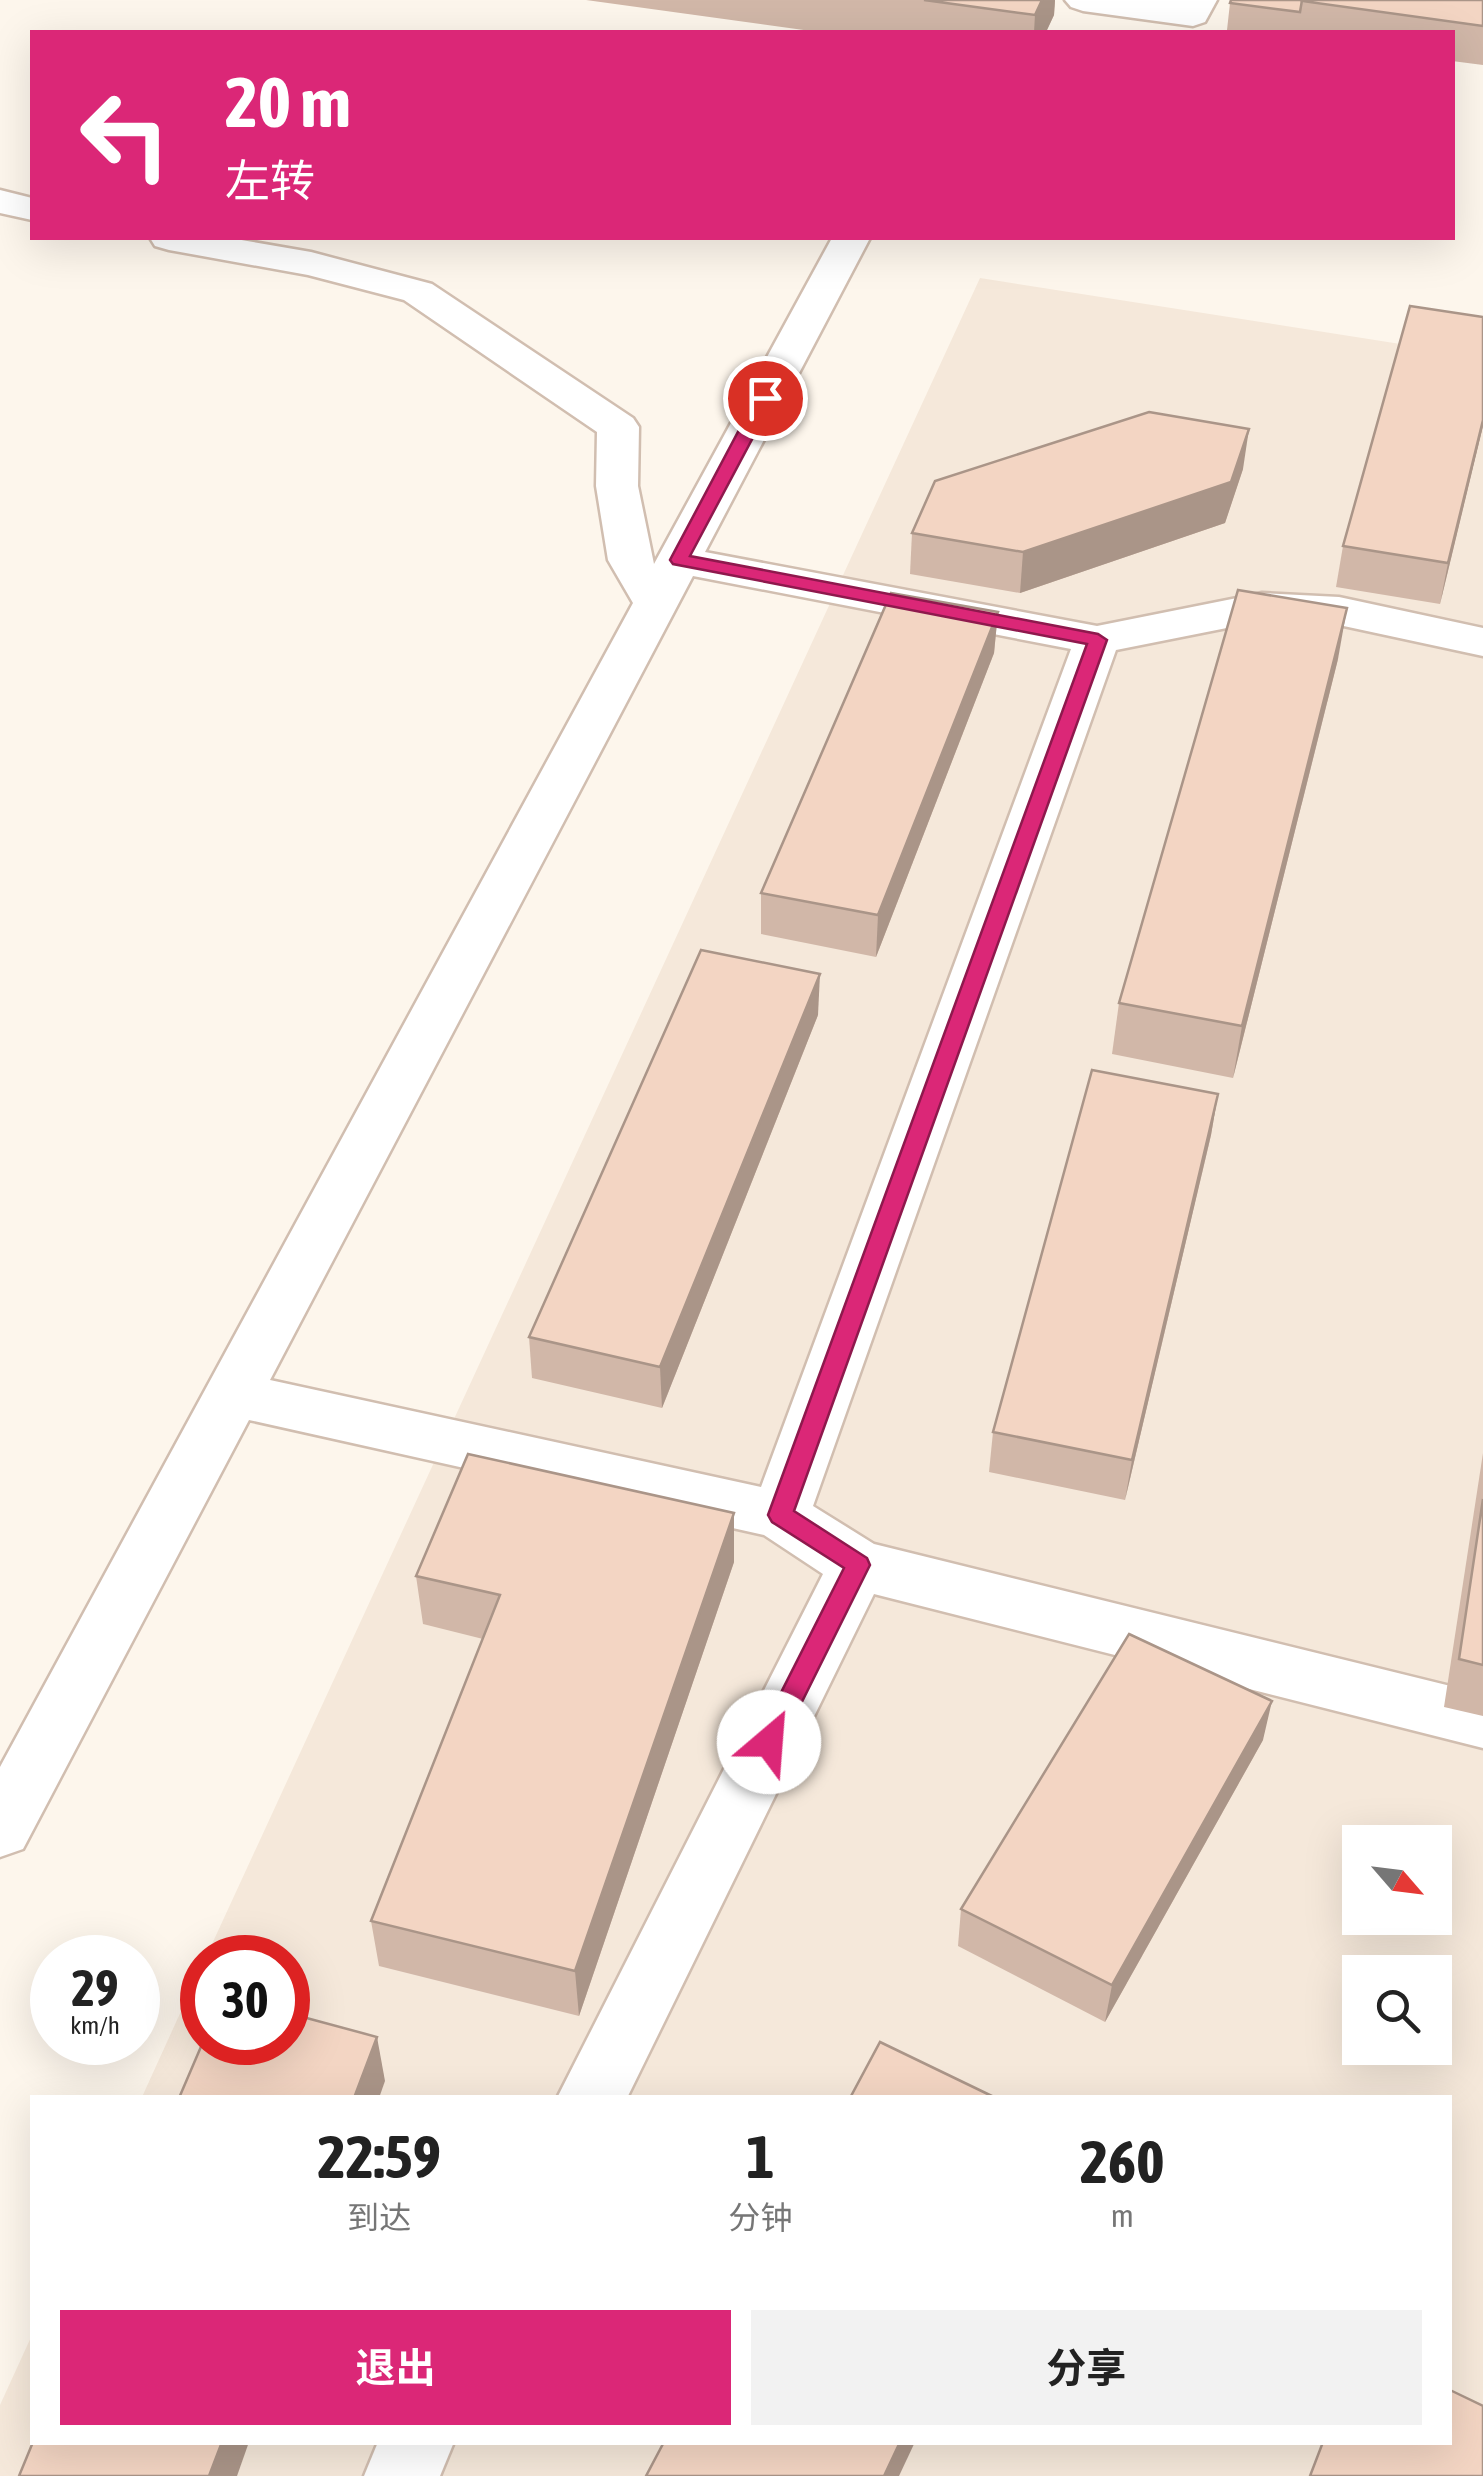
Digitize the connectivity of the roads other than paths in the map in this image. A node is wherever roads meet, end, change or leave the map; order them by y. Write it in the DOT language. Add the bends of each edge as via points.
graph roads {
  1 [pos="1083,0"];
  2 [pos="1199,0"];
  3 [pos="0,201"];
  4 [pos="30,208"];
  5 [pos="180,240"];
  6 [pos="850,240"];
  7 [pos="667,581"];
  8 [pos="1098,640"];
  9 [pos="1483,642"];
  10 [pos="234,1394"];
  11 [pos="780,1515"];
  12 [pos="858,1565"];
  13 [pos="1483,1721"];
  14 [pos="0,1829"];
  15 [pos="592,2095"];
  16 [pos="416,2445"];
  17 [pos="400,2476"];
  1 -- 2 [label="street" via="1193,15"];
  3 -- 4 [label="street"];
  5 -- 7 [label="street" via="418,292 618,427 617,486 630,560"];
  6 -- 7 [label="street"];
  7 -- 8 [label="street"];
  7 -- 10 [label="street"];
  8 -- 9 [label="street" via="1262,607 1339,610"];
  8 -- 11 [label="street"];
  10 -- 11 [label="street"];
  10 -- 14 [label="street"];
  11 -- 12 [label="street"];
  12 -- 13 [label="street"];
  12 -- 15 [label="street"];
  16 -- 17 [label="street"];
}
